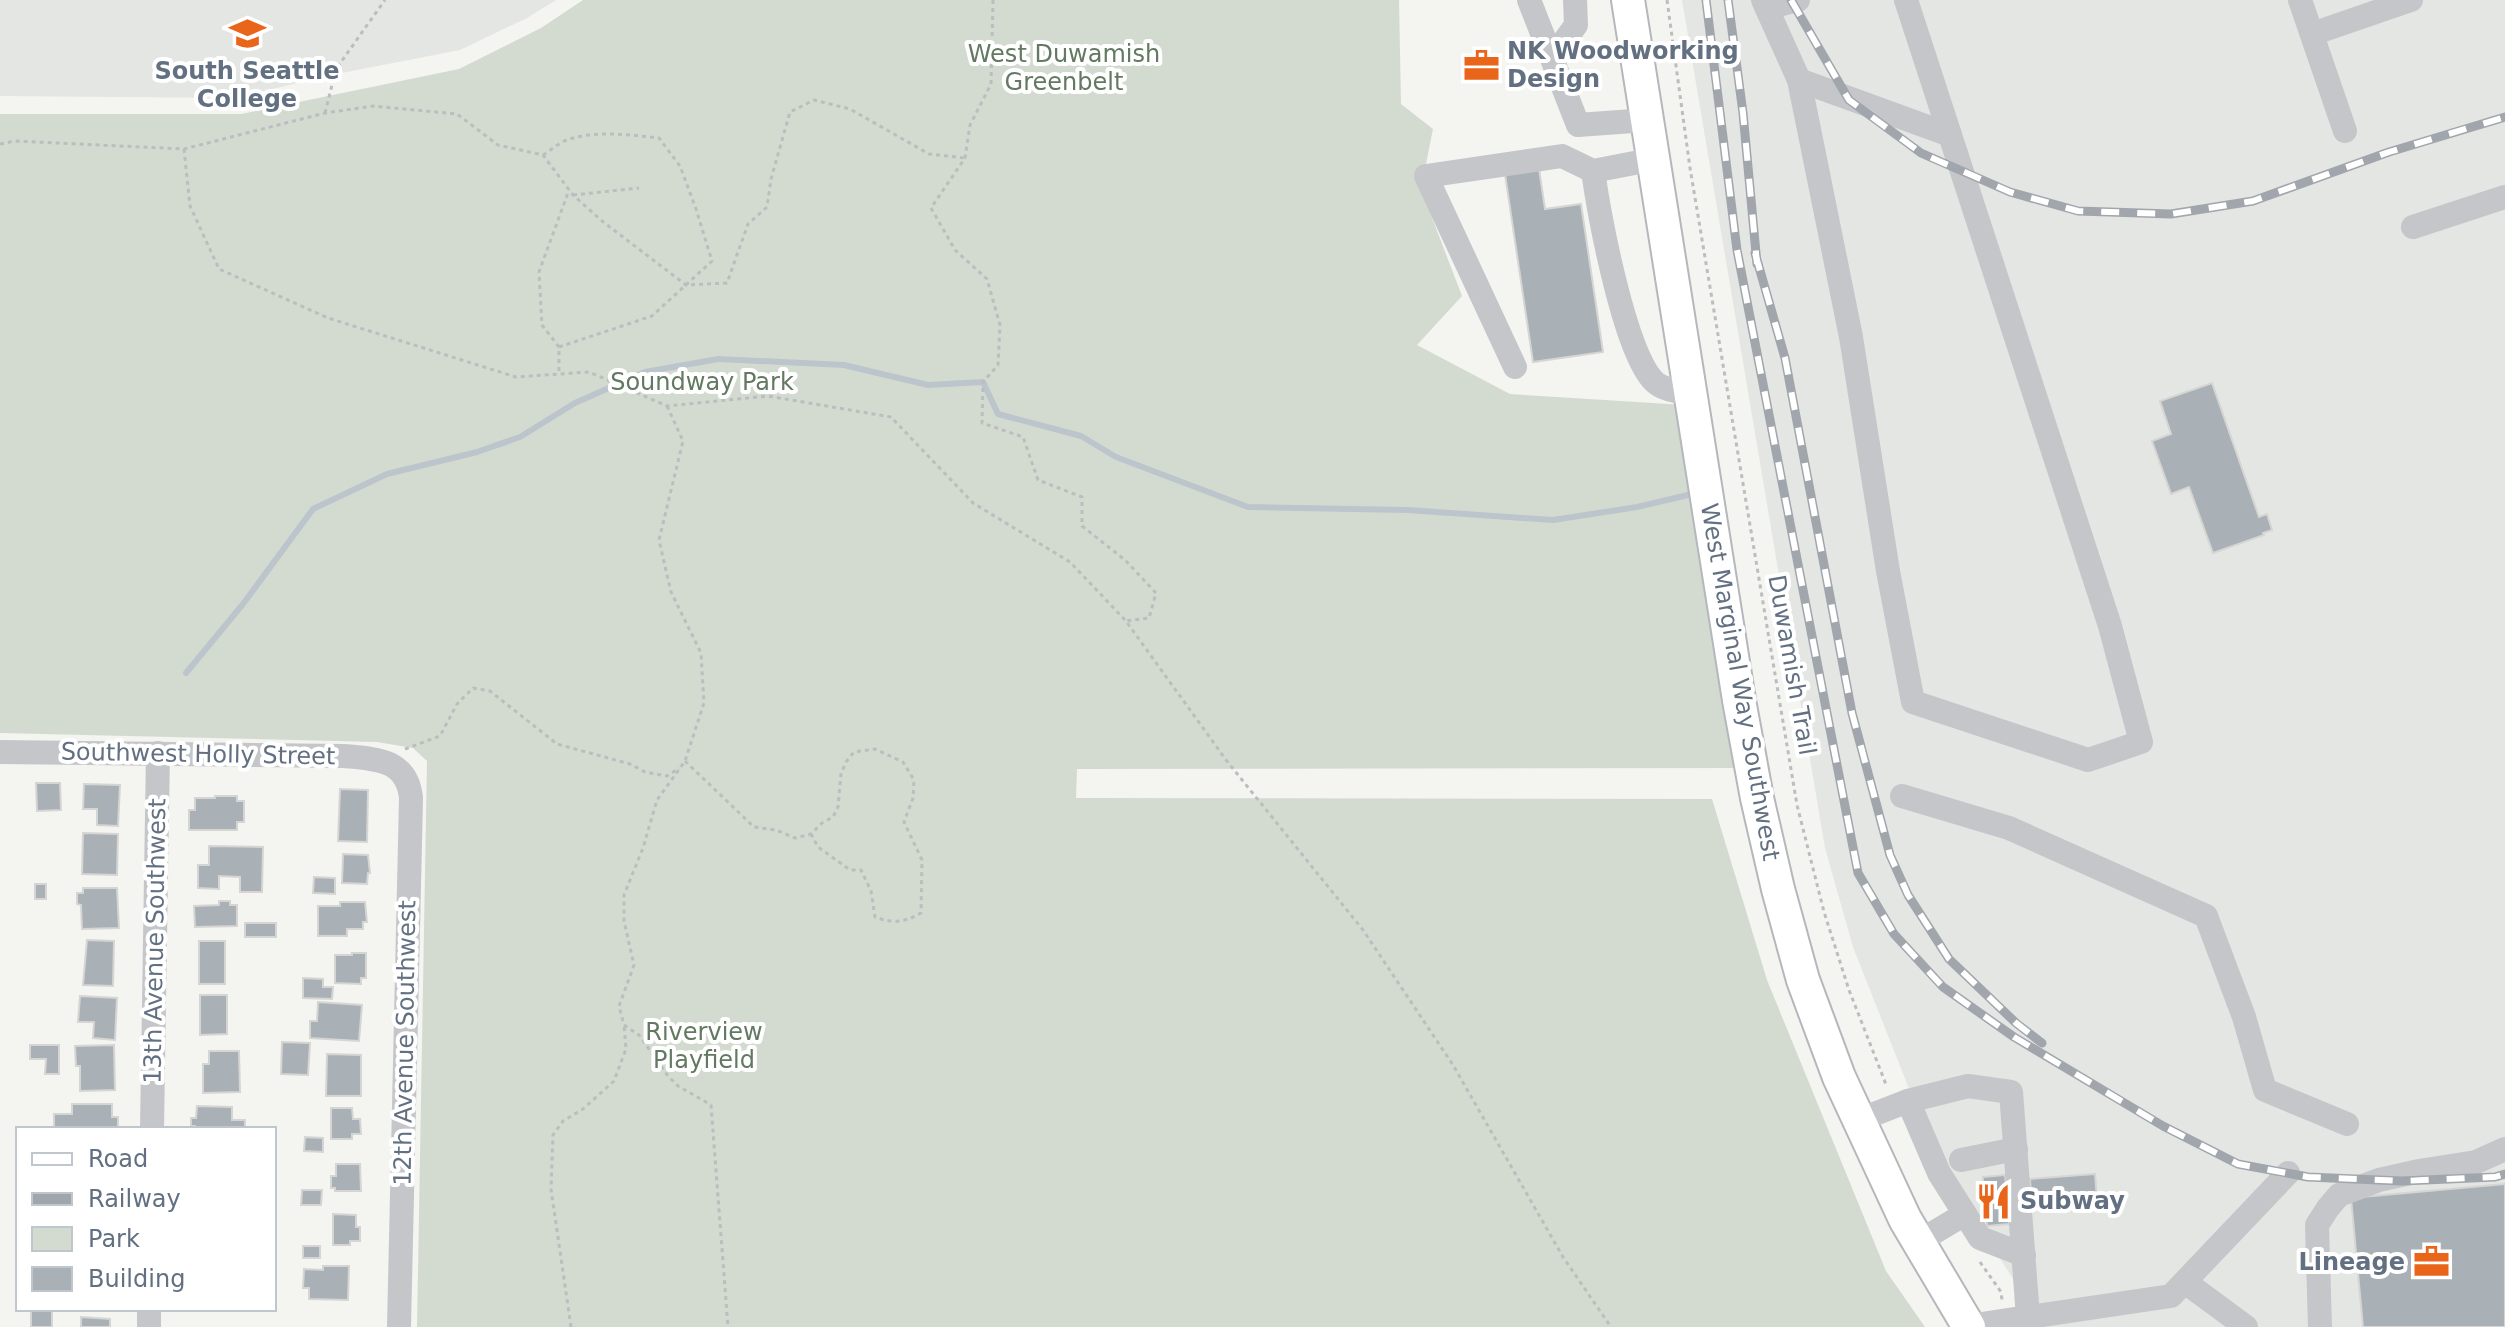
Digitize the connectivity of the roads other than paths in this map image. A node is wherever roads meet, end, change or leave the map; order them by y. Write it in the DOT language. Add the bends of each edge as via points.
graph roads {
  1 [pos="1529,0"];
  2 [pos="1575,0"];
  3 [pos="1628,0"];
  4 [pos="1798,0"];
  5 [pos="1906,0"];
  6 [pos="2300,0"];
  7 [pos="2411,0"];
  8 [pos="1765,4"];
  9 [pos="2312,34"];
  10 [pos="1552,58"];
  11 [pos="1799,80"];
  12 [pos="1647,120"];
  13 [pos="2345,131"];
  14 [pos="1950,135"];
  15 [pos="1655,159"];
  16 [pos="1593,171"];
  17 [pos="2505,197"];
  18 [pos="2413,227"];
  19 [pos="1515,367"];
  20 [pos="1691,395"];
  21 [pos="0,752"];
  22 [pos="158,753"];
  23 [pos="392,765"];
  24 [pos="1902,796"];
  25 [pos="1902,1103"];
  26 [pos="1859,1120"];
  27 [pos="2347,1124"];
  28 [pos="152,1127"];
  29 [pos="2016,1149"];
  30 [pos="2505,1149"];
  31 [pos="1961,1160"];
  32 [pos="2288,1173"];
  33 [pos="1965,1214"];
  34 [pos="1918,1242"];
  35 [pos="2024,1255"];
  36 [pos="2185,1282"];
  37 [pos="2028,1317"];
  38 [pos="399,1327"];
  39 [pos="1969,1327"];
  40 [pos="2246,1327"];
  41 [pos="2320,1327"];
  1 -- 10 [label="street"];
  2 -- 10 [label="street" via="1576,25"];
  3 -- 12 [label="main road, West Marginal Way Southwest"];
  4 -- 8 [label="street"];
  5 -- 14 [label="street"];
  6 -- 9 [label="street"];
  7 -- 9 [label="street"];
  8 -- 11 [label="street"];
  9 -- 13 [label="street"];
  10 -- 12 [label="street" via="1578,125"];
  11 -- 14 [label="street"];
  11 -- 14 [label="street" via="1851,337 1913,702 2088,760 2141,742 2110,626"];
  12 -- 15 [label="main road, West Marginal Way Southwest"];
  15 -- 16 [label="street"];
  15 -- 20 [label="main road, West Marginal Way Southwest"];
  16 -- 19 [label="street" via="1562,156 1426,176"];
  16 -- 20 [label="street" via="1623,314 1640,360 1656,384"];
  17 -- 18 [label="street"];
  20 -- 26 [label="main road, West Marginal Way Southwest" via="1764,828 1803,980"];
  21 -- 22 [label="street, Southwest Holly Street"];
  22 -- 23 [label="street, Southwest Holly Street" via="344,756"];
  22 -- 28 [label="street, 13th Avenue Southwest"];
  23 -- 38 [label="street, 12th Avenue Southwest" via="406,776 411,798"];
  24 -- 27 [label="street" via="2009,828 2206,916 2265,1090"];
  25 -- 26 [label="street"];
  25 -- 29 [label="street" via="1968,1086 2011,1092"];
  25 -- 33 [label="street"];
  26 -- 34 [label="main road, West Marginal Way Southwest"];
  29 -- 31 [label="street"];
  29 -- 35 [label="street"];
  30 -- 41 [label="street" via="2476,1162 2379,1180 2339,1195 2317,1225"];
  32 -- 36 [label="street"];
  33 -- 34 [label="street"];
  33 -- 35 [label="street" via="1980,1238"];
  34 -- 39 [label="main road, West Marginal Way Southwest"];
  35 -- 37 [label="street"];
  36 -- 37 [label="street" via="2171,1296"];
  36 -- 40 [label="street"];
  37 -- 39 [label="street"];
}
